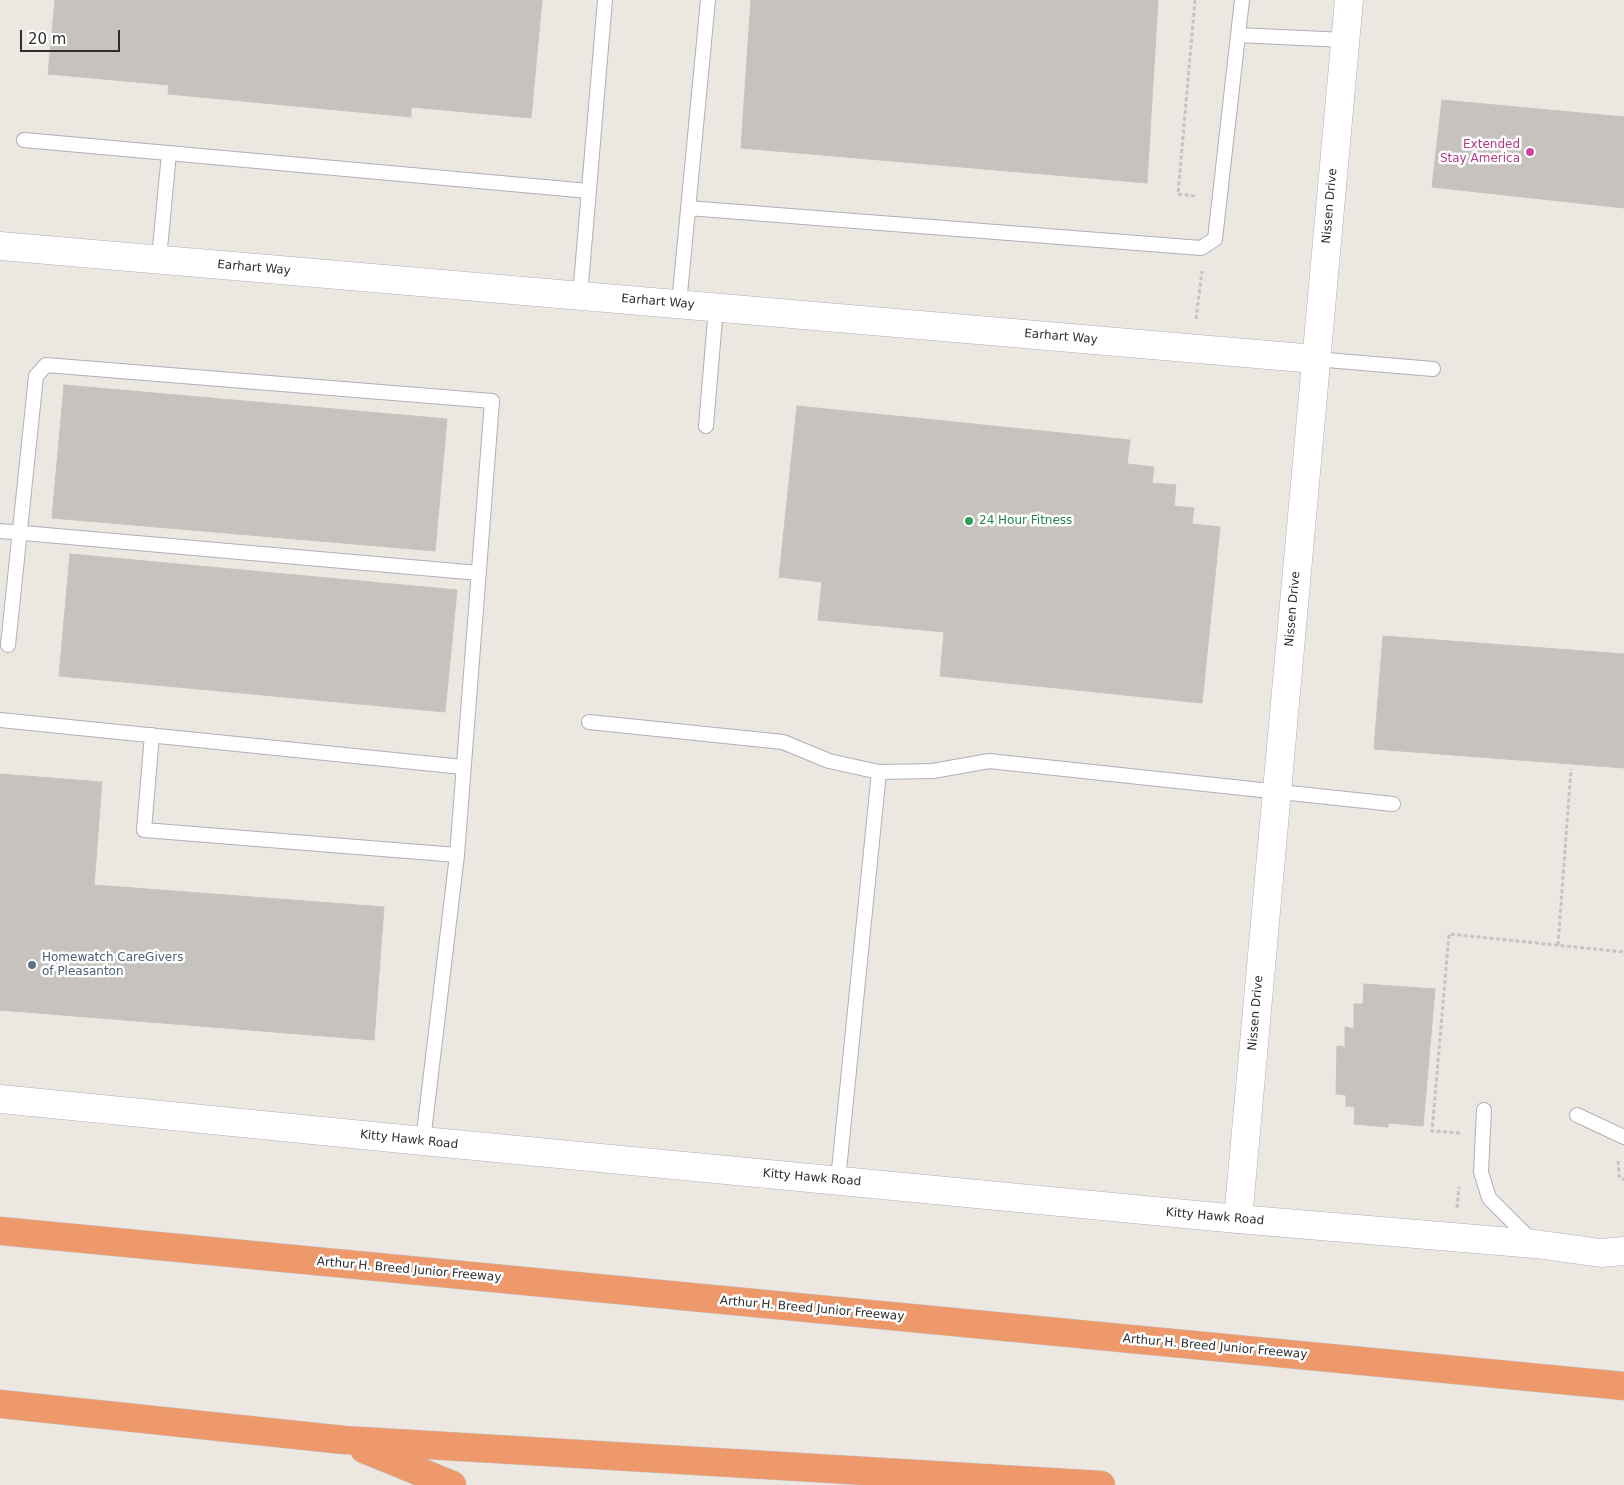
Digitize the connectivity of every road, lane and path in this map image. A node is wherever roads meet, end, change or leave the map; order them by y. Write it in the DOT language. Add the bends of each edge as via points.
graph roads {
  1 [pos="605,0"];
  2 [pos="708,0"];
  3 [pos="1195,0"];
  4 [pos="1242,0"];
  5 [pos="1349,0"];
  6 [pos="1238,35"];
  7 [pos="1345,40"];
  8 [pos="24,140"];
  9 [pos="169,153"];
  10 [pos="589,191"];
  11 [pos="1202,197"];
  12 [pos="688,208"];
  13 [pos="0,246"];
  14 [pos="1202,248"];
  15 [pos="159,259"];
  16 [pos="580,296"];
  17 [pos="679,304"];
  18 [pos="716,307"];
  19 [pos="1196,322"];
  20 [pos="1315,359"];
  21 [pos="1434,369"];
  22 [pos="706,426"];
  23 [pos="0,531"];
  24 [pos="20,532"];
  25 [pos="479,573"];
  26 [pos="8,645"];
  27 [pos="0,720"];
  28 [pos="590,722"];
  29 [pos="152,735"];
  30 [pos="463,767"];
  31 [pos="1571,769"];
  32 [pos="879,772"];
  33 [pos="1276,792"];
  34 [pos="1393,804"];
  35 [pos="456,855"];
  36 [pos="1558,945"];
  37 [pos="1624,952"];
  38 [pos="0,1099"];
  39 [pos="1484,1110"];
  40 [pos="1577,1115"];
  41 [pos="1463,1134"];
  42 [pos="1624,1137"];
  43 [pos="423,1142"];
  44 [pos="1619,1156"];
  45 [pos="838,1180"];
  46 [pos="1624,1180"];
  47 [pos="1459,1182"];
  48 [pos="1457,1211"];
  49 [pos="1238,1219"];
  50 [pos="0,1231"];
  51 [pos="1535,1244"];
  52 [pos="1624,1251"];
  53 [pos="1624,1386"];
  54 [pos="0,1404"];
  55 [pos="344,1440"];
  56 [pos="452,1485"];
  57 [pos="1101,1485"];
  1 -- 10 [label="lane"];
  2 -- 12 [label="lane"];
  3 -- 11 [label="path" via="1178,194"];
  4 -- 6 [label="lane"];
  5 -- 7 [label="street, Nissen Drive"];
  6 -- 7 [label="lane"];
  6 -- 14 [label="lane" via="1215,239"];
  7 -- 20 [label="street, Nissen Drive"];
  8 -- 9 [label="lane"];
  9 -- 10 [label="lane"];
  9 -- 15 [label="lane"];
  10 -- 16 [label="lane"];
  12 -- 14 [label="lane"];
  12 -- 17 [label="lane"];
  13 -- 15 [label="street, Earhart Way"];
  14 -- 19 [label="path"];
  15 -- 16 [label="street, Earhart Way"];
  16 -- 17 [label="street, Earhart Way"];
  17 -- 18 [label="street, Earhart Way"];
  18 -- 20 [label="street, Earhart Way"];
  18 -- 22 [label="lane"];
  20 -- 21 [label="lane"];
  20 -- 33 [label="street, Nissen Drive"];
  23 -- 24 [label="lane"];
  24 -- 25 [label="lane"];
  24 -- 25 [label="lane" via="36,376 46,365 492,401"];
  24 -- 26 [label="lane"];
  25 -- 30 [label="lane"];
  27 -- 29 [label="lane"];
  28 -- 32 [label="lane" via="784,742 829,761"];
  29 -- 30 [label="lane"];
  29 -- 35 [label="lane" via="144,830"];
  30 -- 35 [label="lane"];
  31 -- 36 [label="path"];
  32 -- 33 [label="lane" via="933,771 989,762"];
  32 -- 45 [label="lane"];
  33 -- 34 [label="lane"];
  33 -- 49 [label="street, Nissen Drive"];
  35 -- 43 [label="lane"];
  36 -- 37 [label="path"];
  36 -- 41 [label="path" via="1449,934 1432,1131"];
  38 -- 43 [label="street, Kitty Hawk Road"];
  39 -- 51 [label="lane" via="1481,1172 1489,1198"];
  40 -- 42 [label="lane"];
  43 -- 45 [label="street, Kitty Hawk Road"];
  44 -- 46 [label="path" via="1619,1176"];
  45 -- 49 [label="street, Kitty Hawk Road"];
  47 -- 48 [label="path"];
  49 -- 51 [label="street, Kitty Hawk Road"];
  50 -- 53 [label="highway, Arthur H. Breed Junior Freeway"];
  51 -- 52 [label="street, Kitty Hawk Road" via="1601,1253"];
  54 -- 55 [label="highway"];
  55 -- 56 [label="highway"];
  55 -- 57 [label="highway"];
}
